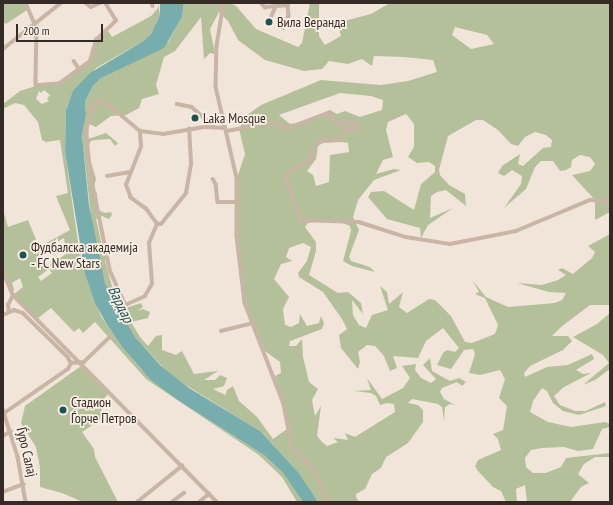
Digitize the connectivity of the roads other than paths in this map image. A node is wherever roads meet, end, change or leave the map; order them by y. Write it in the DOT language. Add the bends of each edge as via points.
graph roads {
  1 [pos="26,3"];
  2 [pos="61,3"];
  3 [pos="86,3"];
  4 [pos="100,3"];
  5 [pos="105,3"];
  6 [pos="224,3"];
  7 [pos="261,3"];
  8 [pos="274,8"];
  9 [pos="269,22"];
  10 [pos="36,23"];
  11 [pos="284,28"];
  12 [pos="3,49"];
  13 [pos="74,61"];
  14 [pos="80,70"];
  15 [pos="177,104"];
  16 [pos="214,127"];
  17 [pos="189,129"];
  18 [pos="226,130"];
  19 [pos="140,131"];
  20 [pos="130,172"];
  21 [pos="107,176"];
  22 [pos="213,179"];
  23 [pos="610,201"];
  24 [pos="238,202"];
  25 [pos="157,224"];
  26 [pos="3,271"];
  27 [pos="13,295"];
  28 [pos="9,312"];
  29 [pos="3,315"];
  30 [pos="253,323"];
  31 [pos="221,331"];
  32 [pos="109,338"];
  33 [pos="71,363"];
  34 [pos="81,363"];
  35 [pos="4,412"];
  36 [pos="11,431"];
  37 [pos="3,436"];
  38 [pos="182,466"];
  39 [pos="24,484"];
  40 [pos="3,492"];
  41 [pos="184,493"];
  42 [pos="209,494"];
  43 [pos="26,502"];
  44 [pos="137,502"];
  45 [pos="172,502"];
  46 [pos="199,502"];
  47 [pos="217,502"];
  48 [pos="328,502"];
  1 -- 10 [label="street"];
  2 -- 10 [label="street"];
  3 -- 4 [label="street" via="91,7"];
  5 -- 14 [label="street" via="116,21 98,37 92,48 92,59"];
  6 -- 18 [label="street" via="217,46 216,87"];
  7 -- 8 [label="street" via="265,7"];
  8 -- 9 [label="street"];
  8 -- 11 [label="street" via="286,5 289,7 289,16"];
  10 -- 12 [label="street"];
  10 -- 14 [label="street" via="39,41 36,85 59,84"];
  13 -- 14 [label="street"];
  15 -- 16 [label="street" via="192,107"];
  16 -- 17 [label="street"];
  16 -- 18 [label="street"];
  17 -- 19 [label="street" via="163,134"];
  17 -- 25 [label="street" via="191,164 185,195 178,200 161,224"];
  18 -- 23 [label="street" via="270,123 288,128 326,114 331,115 340,125 349,122 358,125 360,129 346,131 339,140 318,141 310,160 287,176 301,220 359,222 406,237 450,244 516,231 590,200"];
  18 -- 24 [label="street" via="237,178"];
  19 -- 20 [label="street" via="141,147"];
  19 -- 25 [label="street" via="107,103 99,101 92,107 86,131 90,173 110,272 124,306 145,296 151,286 149,243"];
  20 -- 21 [label="street"];
  20 -- 25 [label="street" via="126,185 129,196 150,214"];
  22 -- 24 [label="street" via="218,202"];
  24 -- 30 [label="street" via="237,243 244,303"];
  26 -- 27 [label="street"];
  27 -- 28 [label="street" via="8,305"];
  27 -- 34 [label="street"];
  28 -- 29 [label="street"];
  28 -- 33 [label="street" via="18,310 24,314"];
  30 -- 31 [label="street"];
  30 -- 48 [label="street" via="284,404 292,446 316,473"];
  32 -- 34 [label="street"];
  33 -- 34 [label="street"];
  33 -- 35 [label="street" via="68,369"];
  34 -- 38 [label="street"];
  35 -- 36 [label="street, Ѓуро Салај"];
  36 -- 37 [label="street"];
  36 -- 39 [label="street, Ѓуро Салај"];
  38 -- 42 [label="street"];
  38 -- 44 [label="street"];
  39 -- 40 [label="street"];
  39 -- 43 [label="street, Ѓуро Салај"];
  41 -- 45 [label="street"];
  42 -- 46 [label="street"];
  42 -- 47 [label="street"];
}
